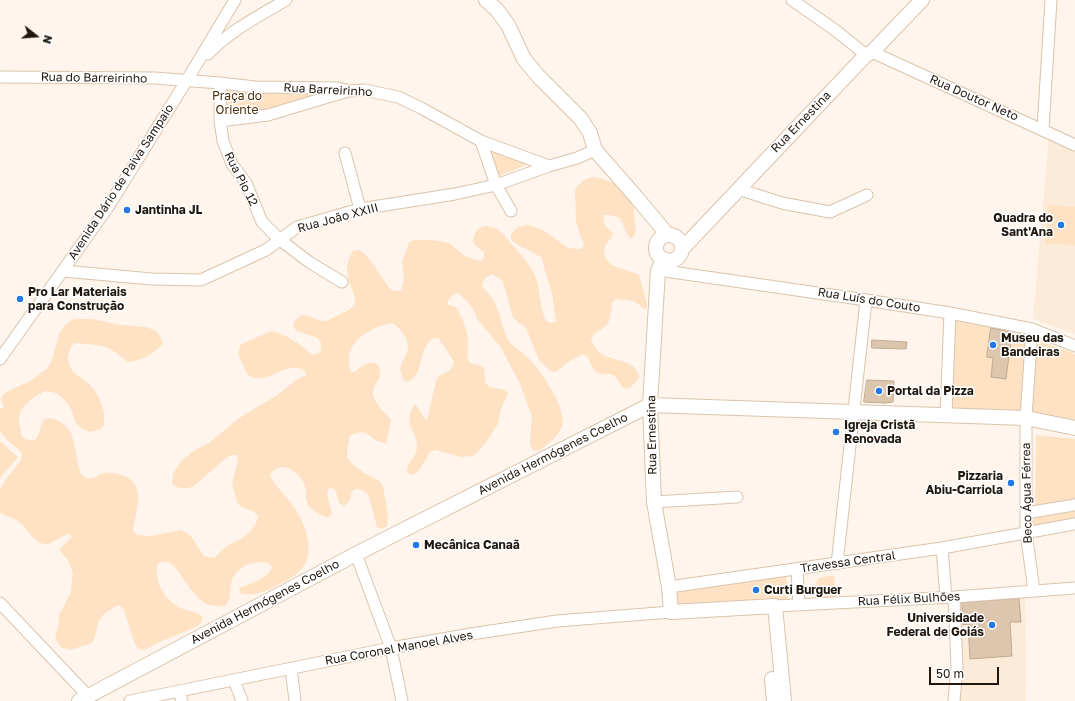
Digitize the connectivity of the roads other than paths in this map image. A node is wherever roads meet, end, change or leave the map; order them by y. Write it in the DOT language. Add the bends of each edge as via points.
graph roads {
  1 [pos="235,0"];
  2 [pos="286,0"];
  3 [pos="486,0"];
  4 [pos="792,0"];
  5 [pos="922,0"];
  6 [pos="1051,0"];
  7 [pos="869,53"];
  8 [pos="195,67"];
  9 [pos="0,77"];
  10 [pos="188,80"];
  11 [pos="220,83"];
  12 [pos="349,91"];
  13 [pos="220,121"];
  14 [pos="1044,129"];
  15 [pos="482,141"];
  16 [pos="1075,145"];
  17 [pos="595,150"];
  18 [pos="345,153"];
  19 [pos="549,166"];
  20 [pos="496,185"];
  21 [pos="738,189"];
  22 [pos="867,195"];
  23 [pos="360,209"];
  24 [pos="511,211"];
  25 [pos="667,234"];
  26 [pos="279,239"];
  27 [pos="682,248"];
  28 [pos="661,264"];
  29 [pos="63,271"];
  30 [pos="342,282"];
  31 [pos="866,300"];
  32 [pos="950,313"];
  33 [pos="1032,330"];
  34 [pos="1075,346"];
  35 [pos="0,359"];
  36 [pos="650,405"];
  37 [pos="855,411"];
  38 [pos="946,415"];
  39 [pos="1026,418"];
  40 [pos="1075,428"];
  41 [pos="737,498"];
  42 [pos="654,502"];
  43 [pos="1075,505"];
  44 [pos="1026,513"];
  45 [pos="1075,524"];
  46 [pos="1026,532"];
  47 [pos="942,548"];
  48 [pos="356,554"];
  49 [pos="838,564"];
  50 [pos="797,569"];
  51 [pos="669,587"];
  52 [pos="1075,588"];
  53 [pos="1034,591"];
  54 [pos="950,597"];
  55 [pos="0,603"];
  56 [pos="799,605"];
  57 [pos="771,606"];
  58 [pos="672,612"];
  59 [pos="391,648"];
  60 [pos="291,668"];
  61 [pos="234,680"];
  62 [pos="180,696"];
  63 [pos="86,700"];
  64 [pos="130,701"];
  65 [pos="242,701"];
  66 [pos="295,701"];
  67 [pos="402,701"];
  68 [pos="774,701"];
  69 [pos="784,701"];
  70 [pos="954,701"];
  1 -- 8 [label="street, Avenida Dário de Paiva Sampaio"];
  2 -- 8 [label="street" via="251,20 216,45"];
  3 -- 17 [label="street" via="508,25 524,59 581,119 590,133"];
  4 -- 7 [label="street, Rua Doutor Neto"];
  5 -- 7 [label="street, Rua Ernestina"];
  6 -- 14 [label="street"];
  7 -- 14 [label="street, Rua Doutor Neto"];
  7 -- 21 [label="street, Rua Ernestina"];
  8 -- 10 [label="street, Avenida Dário de Paiva Sampaio"];
  9 -- 10 [label="street, Rua do Barreirinho"];
  10 -- 11 [label="street, Rua Barreirinho"];
  10 -- 29 [label="street, Avenida Dário de Paiva Sampaio" via="108,207"];
  11 -- 12 [label="street, Rua Barreirinho" via="255,87 338,88"];
  11 -- 13 [label="street, Rua Pio 12"];
  12 -- 13 [label="street" via="268,115"];
  12 -- 15 [label="street, Rua Barreirinho" via="364,90 398,97"];
  13 -- 26 [label="street, Rua Pio 12" via="223,141 232,164 246,183 262,222"];
  14 -- 16 [label="street, Rua Doutor Neto"];
  15 -- 19 [label="street, Rua Barreirinho"];
  15 -- 20 [label="street"];
  17 -- 19 [label="street, Rua João XXIII"];
  17 -- 25 [label="street"];
  18 -- 23 [label="street"];
  19 -- 20 [label="street, Rua João XXIII"];
  20 -- 23 [label="street, Rua João XXIII"];
  20 -- 24 [label="street"];
  21 -- 22 [label="street" via="782,203 830,212"];
  21 -- 27 [label="street, Rua Ernestina"];
  23 -- 26 [label="street, Rua João XXIII" via="297,227"];
  25 -- 27 [label="street" via="675,236"];
  25 -- 28 [label="street" via="656,244"];
  26 -- 29 [label="street, Rua João XXIII" via="266,250 201,280 152,279"];
  26 -- 30 [label="street, Rua Pio 12" via="309,262"];
  27 -- 28 [label="street" via="680,256"];
  28 -- 31 [label="street, Rua Luís do Couto"];
  28 -- 36 [label="street, Rua Ernestina"];
  29 -- 35 [label="street, Avenida Dário de Paiva Sampaio"];
  31 -- 32 [label="street, Rua Luís do Couto"];
  31 -- 37 [label="street"];
  32 -- 33 [label="street, Rua Luís do Couto"];
  32 -- 38 [label="street"];
  33 -- 34 [label="street, Rua Luís do Couto"];
  33 -- 39 [label="street, Beco Água Férrea"];
  36 -- 37 [label="street, Avenida Hermógenes Coelho"];
  36 -- 42 [label="street, Rua Ernestina"];
  36 -- 48 [label="street, Avenida Hermógenes Coelho"];
  37 -- 38 [label="street, Avenida Hermógenes Coelho"];
  37 -- 49 [label="street"];
  38 -- 39 [label="street, Avenida Hermógenes Coelho"];
  39 -- 40 [label="street, Avenida Hermógenes Coelho"];
  39 -- 44 [label="street, Beco Água Férrea"];
  41 -- 42 [label="street"];
  42 -- 51 [label="street, Rua Ernestina"];
  43 -- 44 [label="street"];
  44 -- 46 [label="street, Beco Água Férrea"];
  45 -- 46 [label="street, Travessa Central"];
  46 -- 47 [label="street, Travessa Central"];
  46 -- 53 [label="street, Beco Água Férrea"];
  47 -- 49 [label="street, Travessa Central"];
  47 -- 54 [label="street"];
  48 -- 59 [label="street"];
  48 -- 63 [label="street, Avenida Hermógenes Coelho"];
  49 -- 50 [label="street, Travessa Central"];
  50 -- 51 [label="street, Travessa Central"];
  50 -- 56 [label="street"];
  51 -- 58 [label="street, Rua Ernestina"];
  52 -- 53 [label="street, Rua Félix Bulhões"];
  53 -- 54 [label="street, Rua Félix Bulhões"];
  54 -- 56 [label="street, Rua Félix Bulhões"];
  54 -- 70 [label="street" via="957,667"];
  55 -- 63 [label="street"];
  56 -- 57 [label="street, Rua Félix Bulhões"];
  57 -- 58 [label="street, Rua Félix Bulhões"];
  57 -- 68 [label="street"];
  57 -- 69 [label="street"];
  58 -- 59 [label="street, Rua Coronel Manoel Alves" via="557,621"];
  59 -- 60 [label="street, Rua Coronel Manoel Alves"];
  59 -- 67 [label="street"];
  60 -- 61 [label="street, Rua Coronel Manoel Alves"];
  60 -- 66 [label="street"];
  61 -- 62 [label="street, Rua Coronel Manoel Alves"];
  61 -- 65 [label="street"];
  62 -- 64 [label="street, Rua Coronel Manoel Alves"];
}
